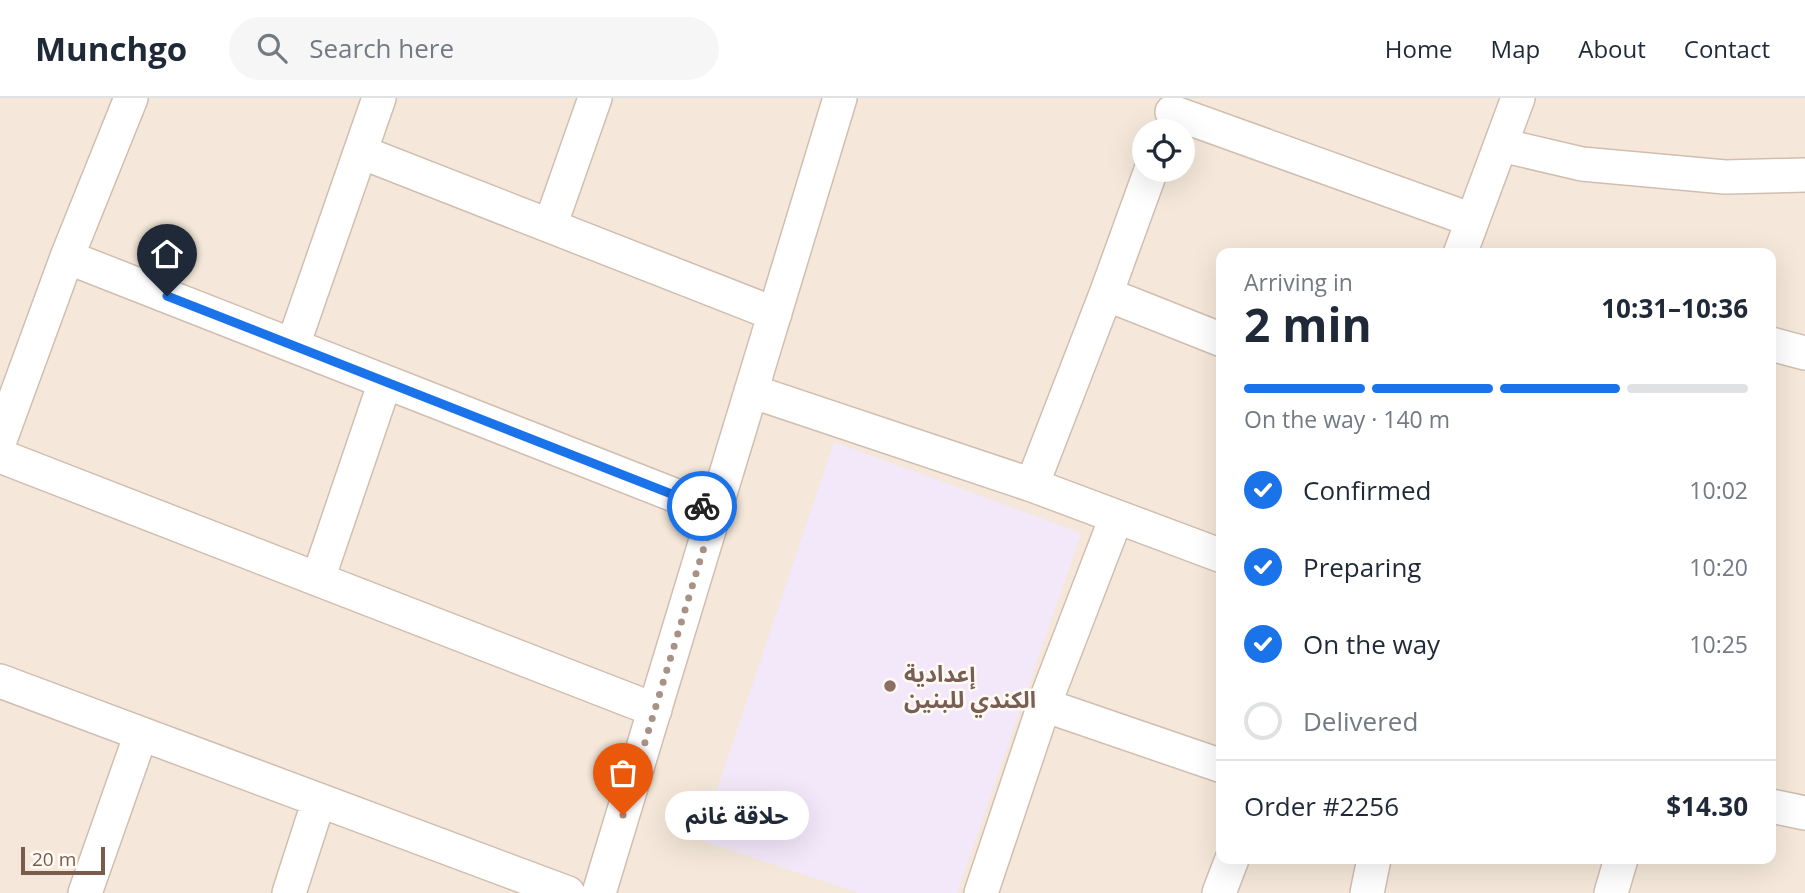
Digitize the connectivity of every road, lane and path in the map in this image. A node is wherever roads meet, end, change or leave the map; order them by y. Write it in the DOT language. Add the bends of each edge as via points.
graph roads {
  1 [pos="131,98"];
  2 [pos="379,98"];
  3 [pos="595,98"];
  4 [pos="840,98"];
  5 [pos="1518,98"];
  6 [pos="1171,114"];
  7 [pos="1501,145"];
  8 [pos="360,152"];
  9 [pos="1803,168"];
  10 [pos="1147,182"];
  11 [pos="1472,220"];
  12 [pos="550,226"];
  13 [pos="1462,248"];
  14 [pos="67,257"];
  15 [pos="1106,294"];
  16 [pos="775,314"];
  17 [pos="1216,338"];
  18 [pos="293,345"];
  19 [pos="1776,345"];
  20 [pos="1805,353"];
  21 [pos="385,382"];
  22 [pos="751,391"];
  23 [pos="0,440"];
  24 [pos="0,456"];
  25 [pos="1032,485"];
  26 [pos="715,511"];
  27 [pos="1115,518"];
  28 [pos="1216,554"];
  29 [pos="318,579"];
  30 [pos="0,681"];
  31 [pos="1044,705"];
  32 [pos="655,710"];
  33 [pos="141,734"];
  34 [pos="1216,764"];
  35 [pos="319,800"];
  36 [pos="1776,807"];
  37 [pos="1805,813"];
  38 [pos="1230,864"];
  39 [pos="1373,864"];
  40 [pos="1620,864"];
  41 [pos="986,891"];
  42 [pos="85,893"];
  43 [pos="289,893"];
  44 [pos="568,893"];
  45 [pos="599,893"];
  46 [pos="1219,893"];
  47 [pos="1367,893"];
  48 [pos="1611,893"];
  1 -- 14 [label="street"];
  2 -- 8 [label="street"];
  3 -- 12 [label="street"];
  4 -- 16 [label="street"];
  5 -- 7 [label="street"];
  6 -- 11 [label="street"];
  7 -- 9 [label="street" via="1582,164 1725,177"];
  7 -- 11 [label="street"];
  8 -- 12 [label="street"];
  8 -- 18 [label="street"];
  10 -- 15 [label="street"];
  11 -- 13 [label="street"];
  12 -- 16 [label="street"];
  14 -- 18 [label="street"];
  14 -- 23 [label="street"];
  15 -- 17 [label="street"];
  15 -- 25 [label="street"];
  16 -- 22 [label="street"];
  18 -- 21 [label="street"];
  19 -- 20 [label="street"];
  21 -- 26 [label="street"];
  21 -- 29 [label="street"];
  22 -- 25 [label="street"];
  22 -- 26 [label="street"];
  24 -- 29 [label="street"];
  25 -- 27 [label="street"];
  26 -- 32 [label="street"];
  27 -- 28 [label="street"];
  27 -- 31 [label="street"];
  29 -- 32 [label="street"];
  30 -- 33 [label="street"];
  31 -- 34 [label="street"];
  31 -- 41 [label="street"];
  32 -- 45 [label="street"];
  33 -- 35 [label="street"];
  33 -- 42 [label="street"];
  35 -- 43 [label="street"];
  35 -- 44 [label="street"];
  36 -- 37 [label="street"];
  38 -- 46 [label="street"];
  39 -- 47 [label="street"];
  40 -- 48 [label="street"];
}
